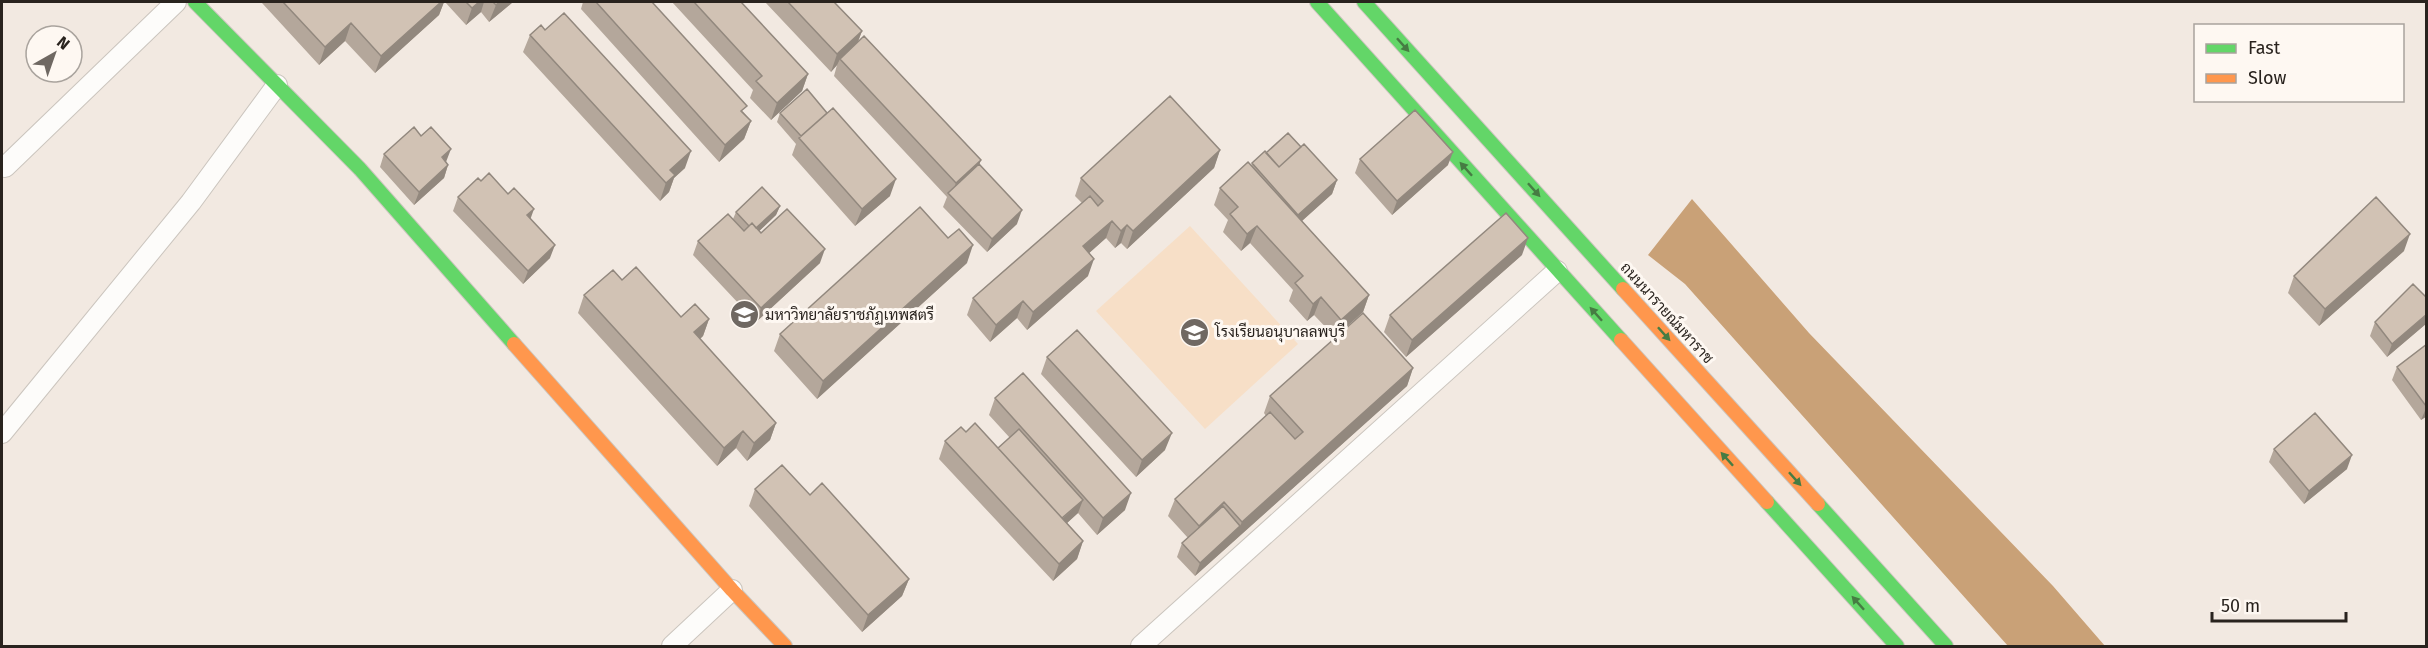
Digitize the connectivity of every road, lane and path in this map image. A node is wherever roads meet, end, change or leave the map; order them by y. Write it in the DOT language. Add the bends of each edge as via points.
graph roads {
  1 [pos="176,2"];
  2 [pos="195,2"];
  3 [pos="1317,2"];
  4 [pos="1364,2"];
  5 [pos="277,85"];
  6 [pos="5,167"];
  7 [pos="1557,271"];
  8 [pos="2,433"];
  9 [pos="732,590"];
  10 [pos="672,646"];
  11 [pos="786,646"];
  12 [pos="1141,646"];
  13 [pos="1897,646"];
  14 [pos="1946,646"];
  1 -- 6 [label="street"];
  2 -- 5 [label="main road"];
  7 -- 3 [label="main road, one-way"];
  4 -- 14 [label="main road, ถนนนารายณ์มหาราช, one-way"];
  5 -- 8 [label="street" via="191,202"];
  5 -- 9 [label="main road" via="360,169"];
  7 -- 12 [label="street"];
  13 -- 7 [label="main road, one-way"];
  9 -- 10 [label="street"];
  9 -- 11 [label="main road"];
}
